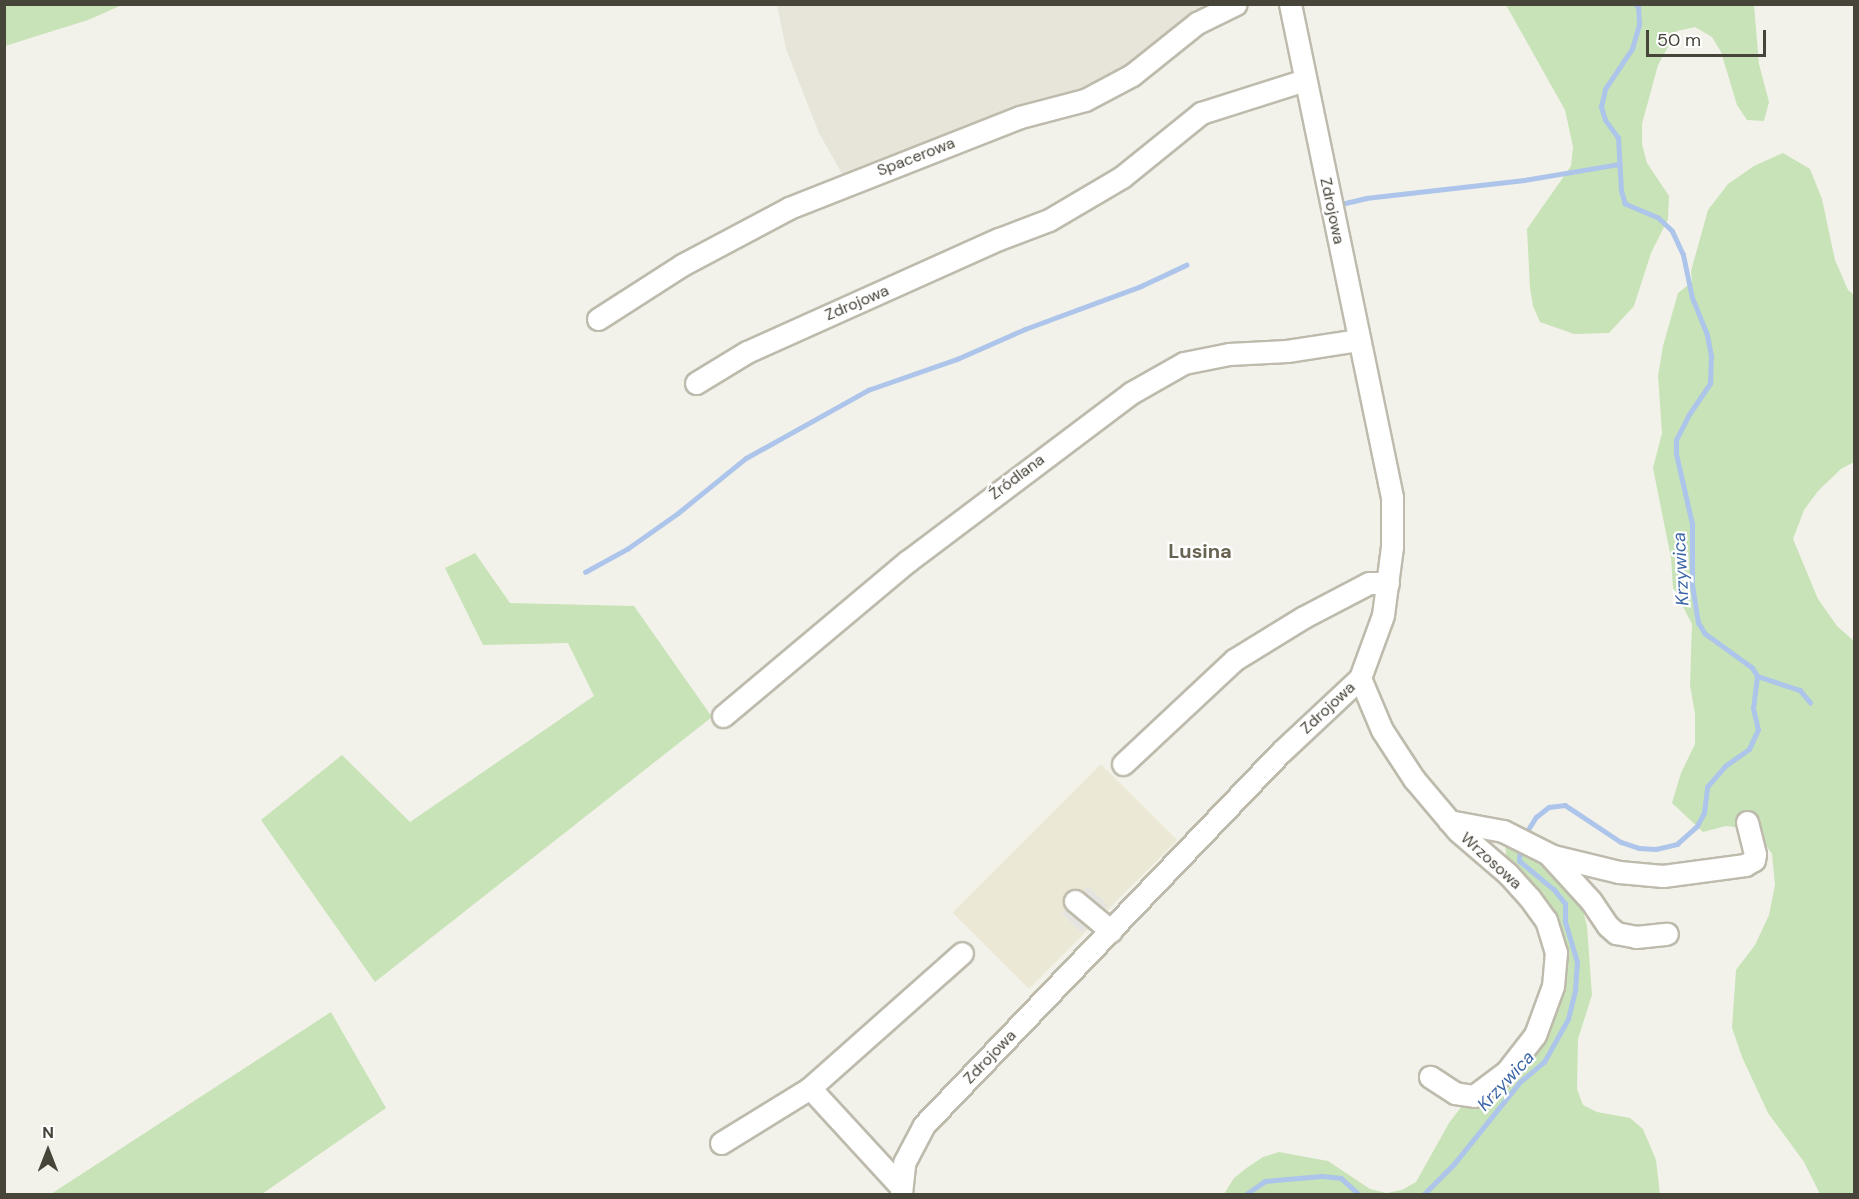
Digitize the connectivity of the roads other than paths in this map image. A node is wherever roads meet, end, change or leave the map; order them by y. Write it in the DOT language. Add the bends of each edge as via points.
graph roads {
  1 [pos="1236,4"];
  2 [pos="1290,4"];
  3 [pos="1305,80"];
  4 [pos="598,319"];
  5 [pos="1359,340"];
  6 [pos="696,383"];
  7 [pos="1388,583"];
  8 [pos="1360,678"];
  9 [pos="723,716"];
  10 [pos="1123,764"];
  11 [pos="1449,821"];
  12 [pos="1747,822"];
  13 [pos="1531,845"];
  14 [pos="1076,901"];
  15 [pos="1111,931"];
  16 [pos="1667,934"];
  17 [pos="962,953"];
  18 [pos="1430,1077"];
  19 [pos="810,1088"];
  20 [pos="721,1143"];
  21 [pos="901,1190"];
  1 -- 4 [label="street, Spacerowa" via="1197,23 1132,75 1085,100 1020,117 789,208 682,266"];
  2 -- 3 [label="street, Zdrojowa"];
  3 -- 5 [label="street, Zdrojowa"];
  3 -- 6 [label="street, Zdrojowa" via="1201,113 1122,177 1049,220 999,238 747,352"];
  5 -- 7 [label="street, Zdrojowa" via="1392,497"];
  5 -- 9 [label="street, Źródlana" via="1287,351 1228,354 1184,363 1131,393 908,561"];
  7 -- 8 [label="street, Zdrojowa" via="1383,615"];
  7 -- 10 [label="street" via="1368,583 1234,660"];
  8 -- 11 [label="street, Wrzosowa" via="1382,730 1414,779"];
  8 -- 15 [label="street, Zdrojowa" via="1281,752"];
  11 -- 13 [label="street" via="1482,825"];
  11 -- 18 [label="street, Wrzosowa" via="1529,897 1546,920 1556,952 1553,986 1535,1035 1507,1071 1474,1095 1455,1093"];
  12 -- 13 [label="street" via="1754,860 1745,865 1663,876 1619,872"];
  13 -- 16 [label="street" via="1562,866 1616,933 1636,937"];
  14 -- 15 [label="street"];
  15 -- 21 [label="street, Zdrojowa" via="924,1125 904,1163"];
  17 -- 19 [label="street"];
  19 -- 20 [label="street"];
  19 -- 21 [label="street"];
}
